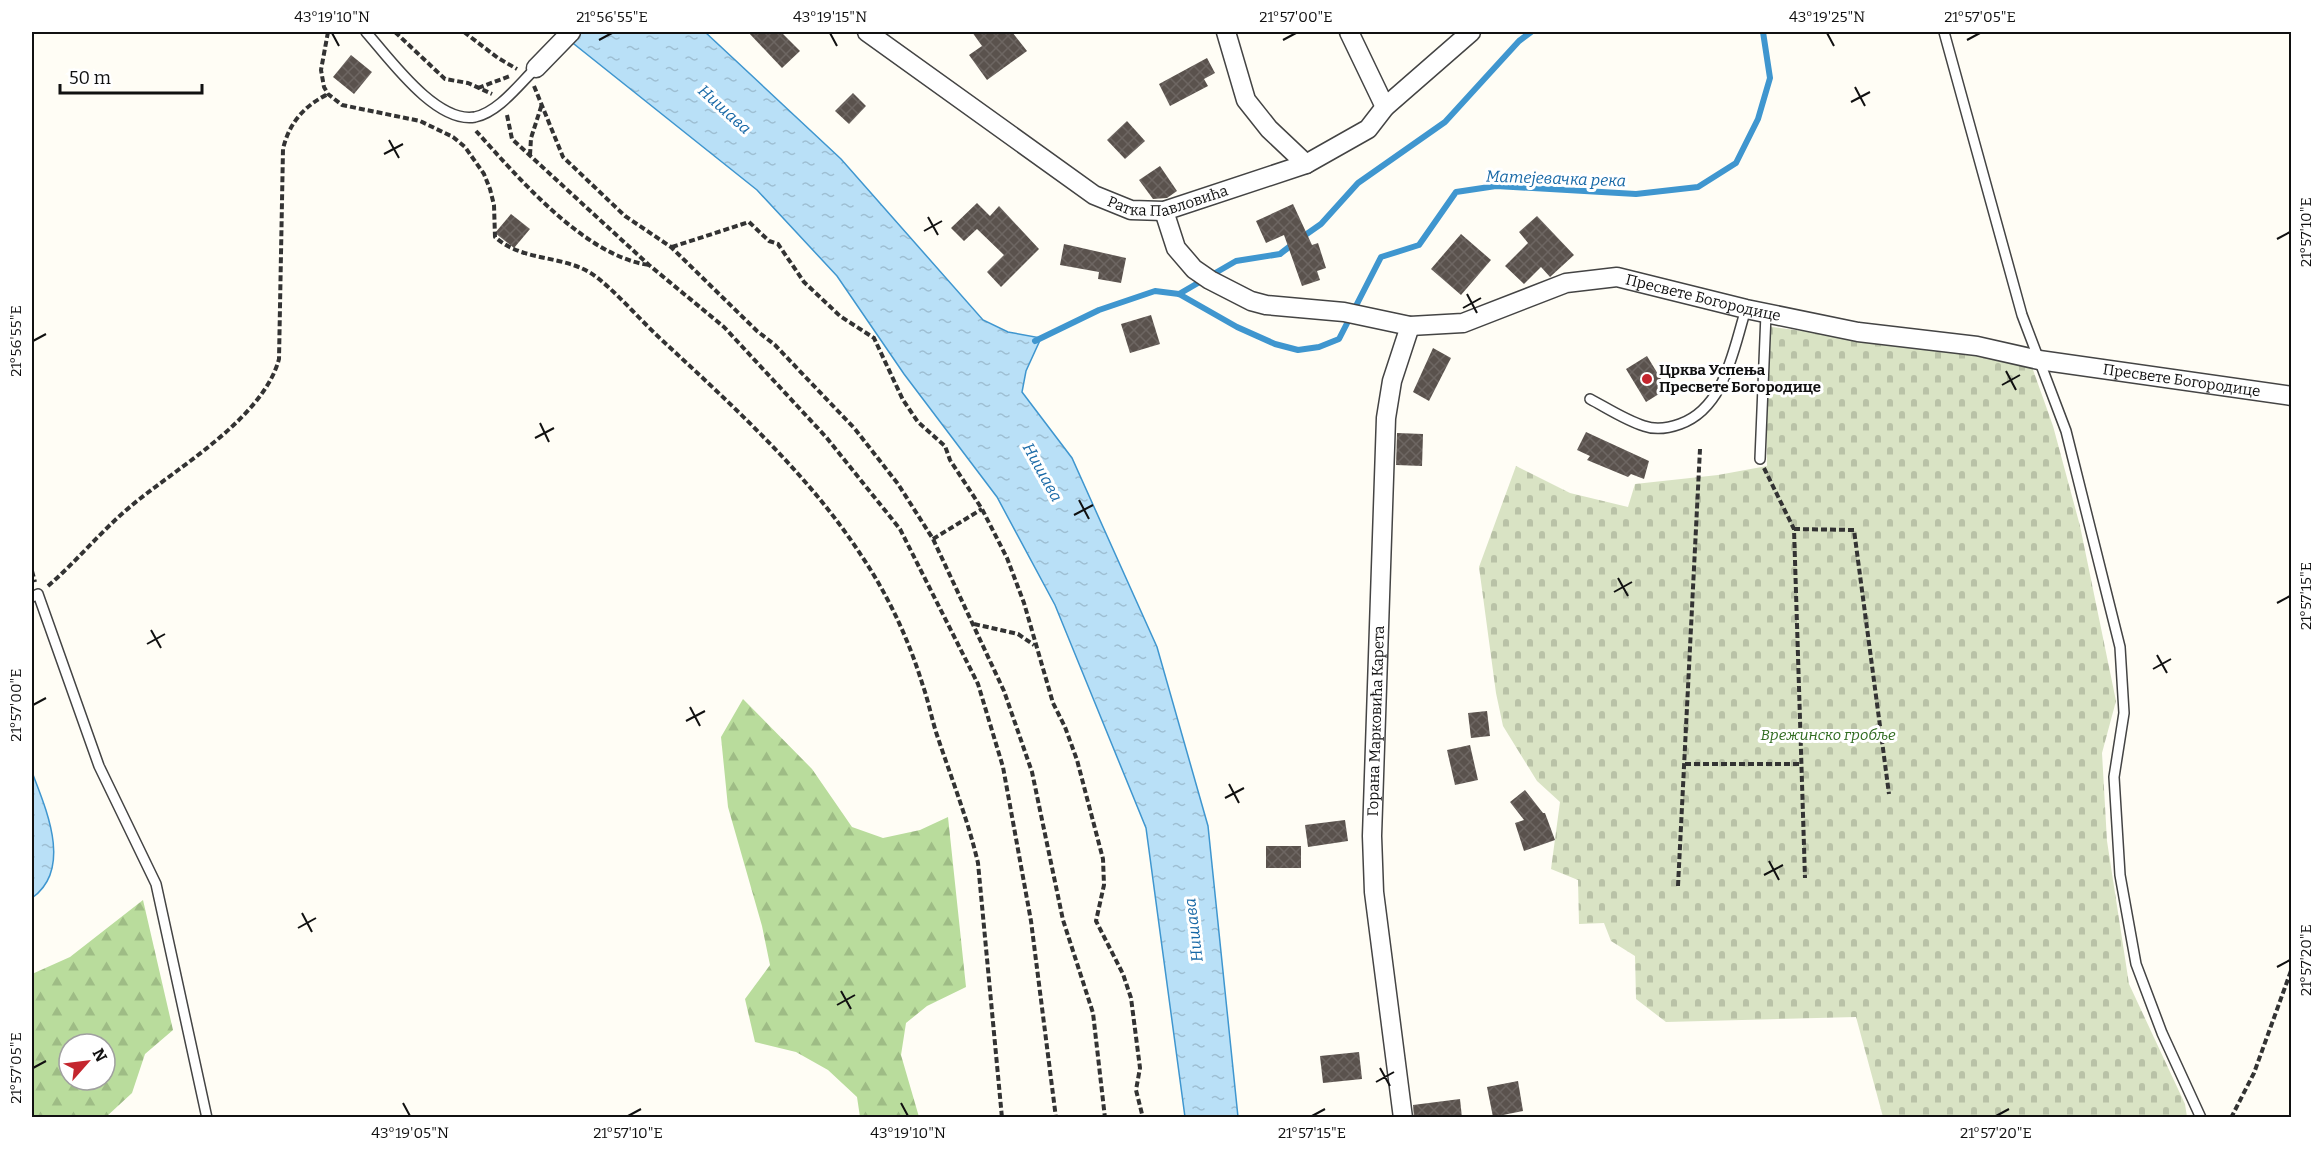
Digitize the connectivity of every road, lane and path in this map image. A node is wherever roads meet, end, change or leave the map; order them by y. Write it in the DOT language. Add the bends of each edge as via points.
graph roads {
  1 [pos="327,32"];
  2 [pos="366,32"];
  3 [pos="395,32"];
  4 [pos="464,32"];
  5 [pos="570,32"];
  6 [pos="867,32"];
  7 [pos="1226,32"];
  8 [pos="1349,32"];
  9 [pos="1471,32"];
  10 [pos="1944,32"];
  11 [pos="532,71"];
  12 [pos="478,88"];
  13 [pos="328,94"];
  14 [pos="503,100"];
  15 [pos="543,104"];
  16 [pos="1384,106"];
  17 [pos="463,117"];
  18 [pos="530,155"];
  19 [pos="1306,164"];
  20 [pos="1164,211"];
  21 [pos="671,247"];
  22 [pos="649,265"];
  23 [pos="1746,309"];
  24 [pos="1766,314"];
  25 [pos="1410,326"];
  26 [pos="2040,360"];
  27 [pos="2292,396"];
  28 [pos="1590,399"];
  29 [pos="1700,449"];
  30 [pos="1760,459"];
  31 [pos="982,510"];
  32 [pos="1794,529"];
  33 [pos="933,539"];
  34 [pos="35,596"];
  35 [pos="974,624"];
  36 [pos="1035,645"];
  37 [pos="1685,764"];
  38 [pos="1800,764"];
  39 [pos="1889,794"];
  40 [pos="1804,878"];
  41 [pos="1678,886"];
  42 [pos="2292,968"];
  43 [pos="207,1118"];
  44 [pos="1002,1118"];
  45 [pos="1056,1118"];
  46 [pos="1105,1118"];
  47 [pos="1143,1118"];
  48 [pos="1403,1118"];
  49 [pos="2201,1118"];
  50 [pos="2231,1118"];
  1 -- 13 [label="path" via="321,70"];
  2 -- 17 [label="lane" via="442,110"];
  3 -- 12 [label="path" via="445,79"];
  4 -- 11 [label="path" via="498,58"];
  5 -- 11 [label="street"];
  6 -- 20 [label="street, Ратка Павловића" via="1094,195 1131,210"];
  7 -- 19 [label="street" via="1246,100 1269,129"];
  8 -- 16 [label="street"];
  9 -- 16 [label="street, Ратка Павловића"];
  10 -- 26 [label="lane" via="2022,315"];
  11 -- 12 [label="path" via="504,76"];
  11 -- 14 [label="lane"];
  11 -- 15 [label="path"];
  12 -- 14 [label="path"];
  13 -- 34 [label="path" via="295,119 283,149 279,359 271,381 209,446 131,505"];
  13 -- 44 [label="path" via="342,105 420,122 465,147 490,189 495,237 512,250 577,266 598,278 789,466 862,556 911,651 969,822 978,863"];
  14 -- 17 [label="lane" via="476,117"];
  14 -- 18 [label="path" via="512,139"];
  15 -- 18 [label="path" via="537,113"];
  15 -- 21 [label="path" via="563,158 625,216"];
  16 -- 19 [label="street, Ратка Павловића" via="1368,129"];
  17 -- 22 [label="path" via="528,188 565,221 623,259"];
  18 -- 22 [label="path"];
  19 -- 20 [label="street, Ратка Павловића"];
  20 -- 25 [label="street, Пресвете Богородице" via="1179,254 1207,278 1251,301"];
  21 -- 31 [label="path" via="749,222 769,241 778,244 804,282 840,316 874,338 903,400 918,422 945,446"];
  21 -- 33 [label="path" via="775,345 855,429 898,484"];
  22 -- 45 [label="path" via="724,327 826,437 900,529 978,684 1003,767 1027,899"];
  23 -- 24 [label="street, Пресвете Богородице"];
  23 -- 25 [label="street, Пресвете Богородице" via="1631,279 1598,277 1566,283 1462,323"];
  23 -- 28 [label="lane" via="1721,386 1703,412 1690,421 1660,429 1644,426"];
  24 -- 26 [label="street, Пресвете Богородице" via="1858,332 1977,346"];
  24 -- 30 [label="lane"];
  25 -- 48 [label="street, Горана Марковића Карета" via="1392,381 1386,418 1372,836 1374,892"];
  26 -- 27 [label="street, Пресвете Богородице"];
  26 -- 49 [label="lane" via="2066,431 2120,647 2124,713 2114,777 2120,875 2136,964"];
  29 -- 37 [label="path"];
  30 -- 32 [label="path"];
  31 -- 33 [label="path"];
  31 -- 36 [label="path" via="1007,558"];
  32 -- 38 [label="path"];
  32 -- 39 [label="path" via="1854,530"];
  33 -- 35 [label="path"];
  34 -- 43 [label="lane" via="99,766 156,884"];
  35 -- 36 [label="path" via="1018,634"];
  35 -- 46 [label="path" via="1004,692 1032,772 1063,920 1094,1013"];
  36 -- 47 [label="path" via="1077,760 1103,859 1104,885 1096,921 1131,998 1140,1068 1136,1090"];
  37 -- 38 [label="path"];
  37 -- 41 [label="path"];
  38 -- 40 [label="path"];
  42 -- 50 [label="path" via="2254,1073"];
}
